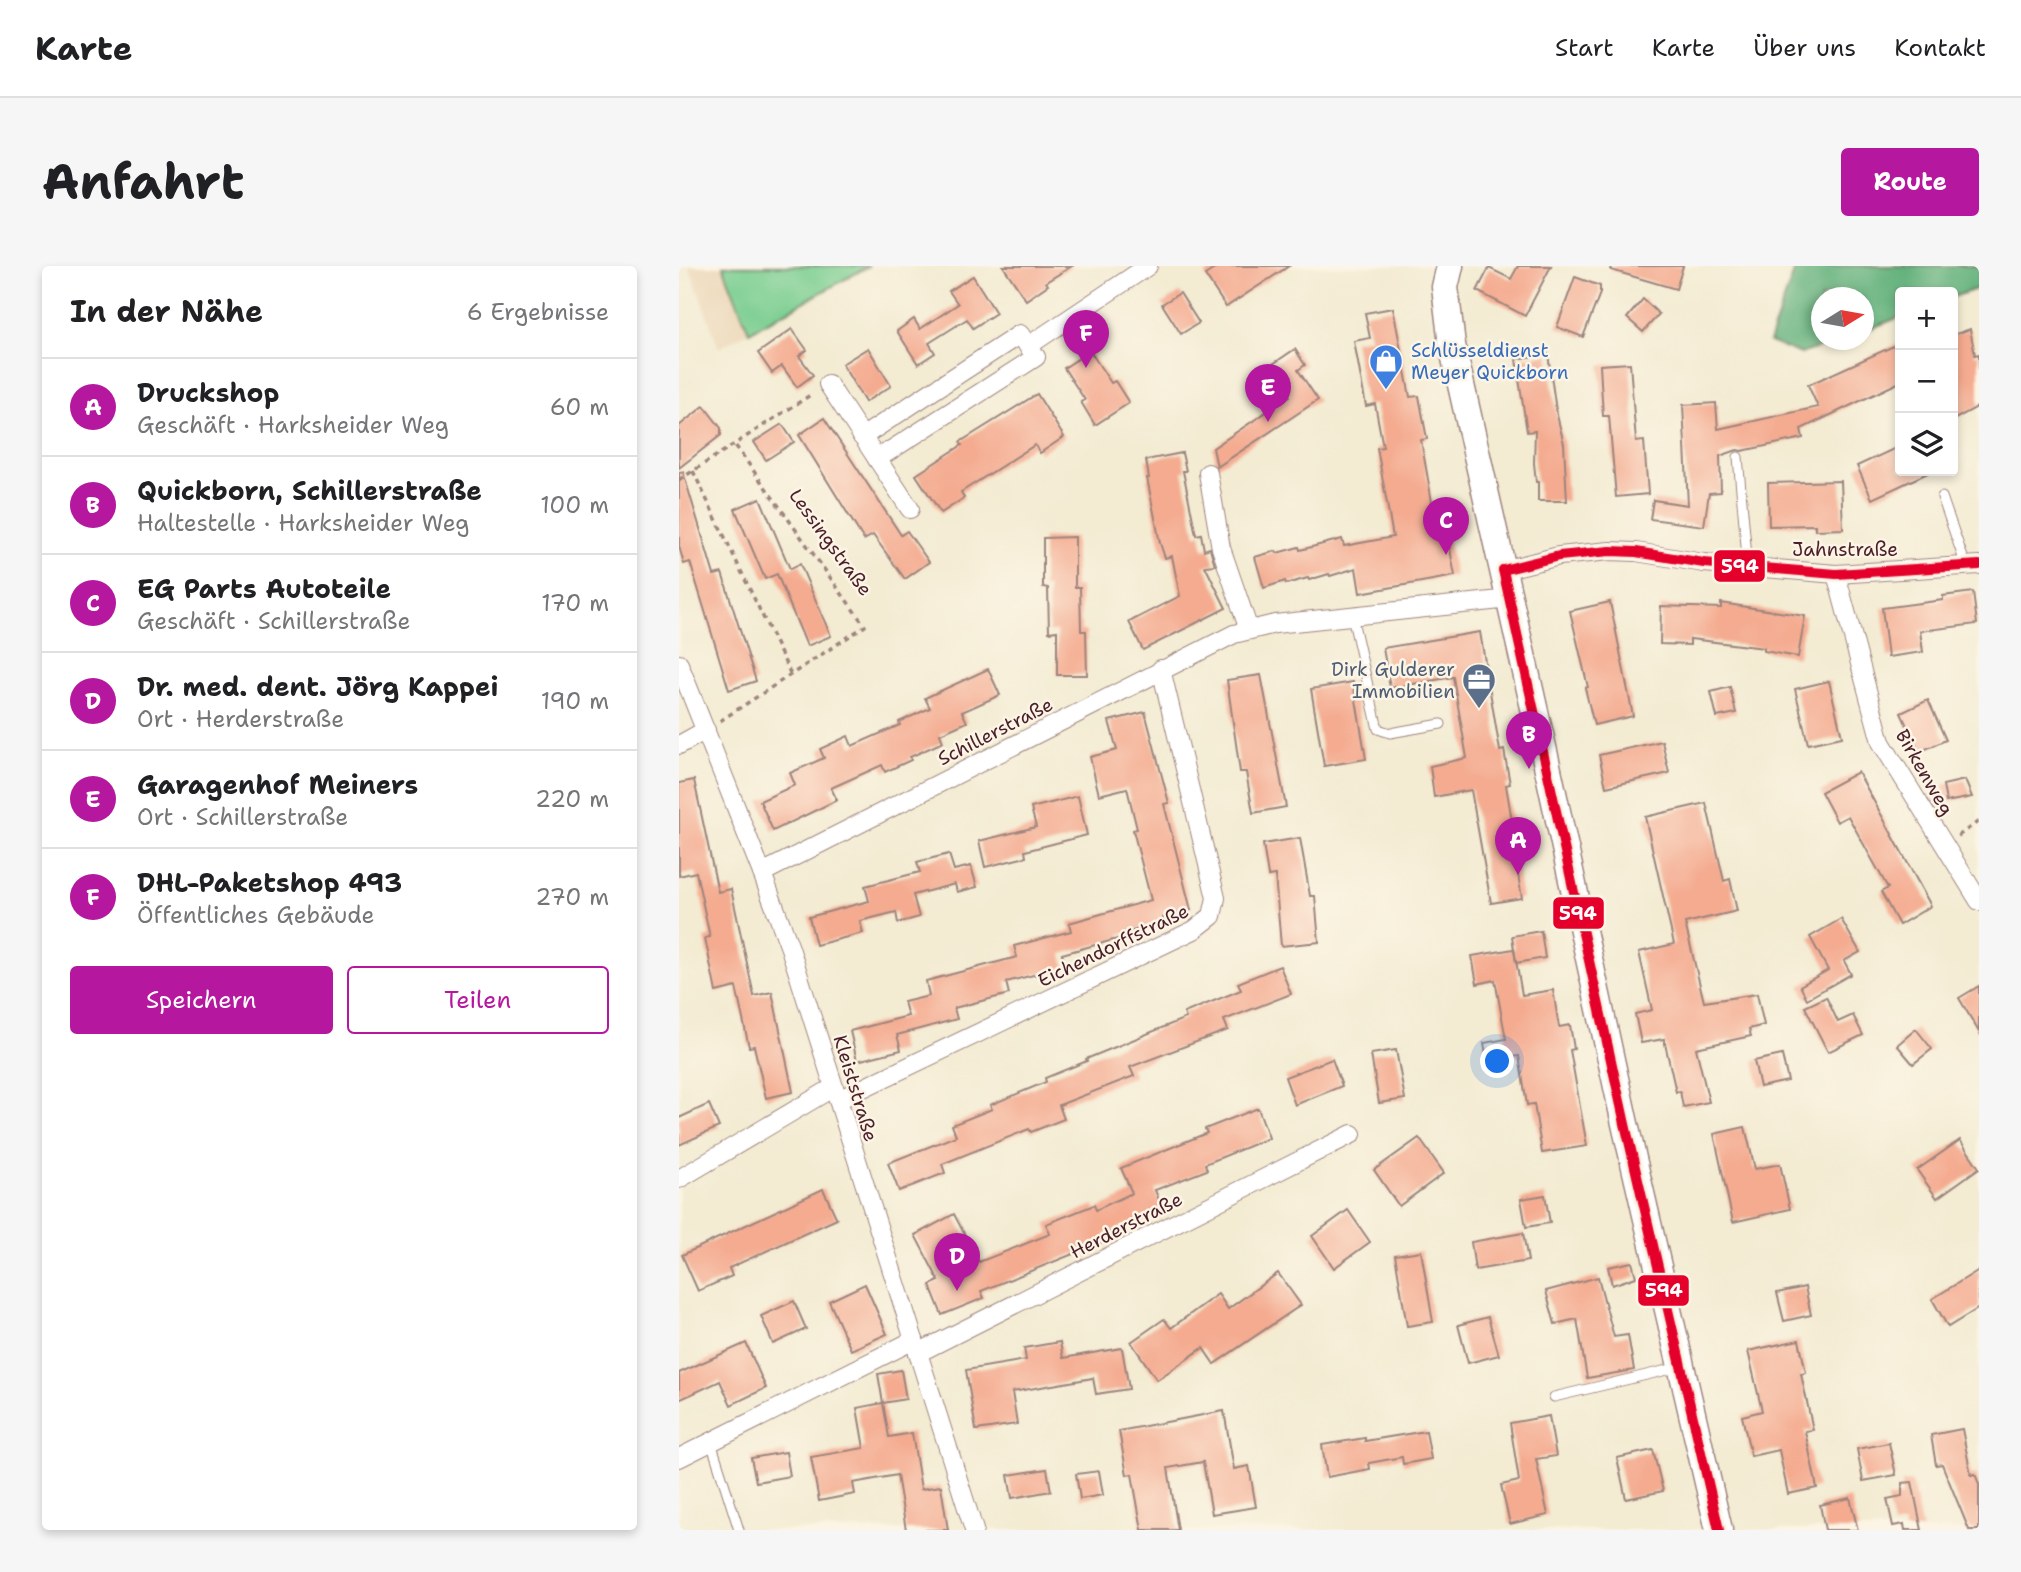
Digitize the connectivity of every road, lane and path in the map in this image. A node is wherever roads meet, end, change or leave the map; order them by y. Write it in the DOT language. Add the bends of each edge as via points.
graph roads {
  1 [pos="1148,266"];
  2 [pos="1446,277"];
  3 [pos="1028,345"];
  4 [pos="828,384"];
  5 [pos="863,437"];
  6 [pos="735,445"];
  7 [pos="1738,457"];
  8 [pos="877,459"];
  9 [pos="693,471"];
  10 [pos="1208,473"];
  11 [pos="679,480"];
  12 [pos="1942,497"];
  13 [pos="910,509"];
  14 [pos="1972,566"];
  15 [pos="1748,568"];
  16 [pos="1503,570"];
  17 [pos="1836,574"];
  18 [pos="1510,599"];
  19 [pos="1352,616"];
  20 [pos="1249,630"];
  21 [pos="679,664"];
  22 [pos="1161,669"];
  23 [pos="791,675"];
  24 [pos="1441,723"];
  25 [pos="706,730"];
  26 [pos="679,745"];
  27 [pos="1979,821"];
  28 [pos="1953,839"];
  29 [pos="762,873"];
  30 [pos="1979,901"];
  31 [pos="836,1094"];
  32 [pos="1352,1134"];
  33 [pos="679,1179"];
  34 [pos="916,1347"];
  35 [pos="1681,1366"];
  36 [pos="1554,1397"];
  37 [pos="711,1442"];
  38 [pos="679,1458"];
  39 [pos="739,1530"];
  40 [pos="974,1530"];
  41 [pos="1719,1530"];
  1 -- 3 [label="street"];
  2 -- 16 [label="main road" via="1452,345"];
  3 -- 5 [label="street" via="1020,334"];
  3 -- 8 [label="street" via="1036,357"];
  4 -- 5 [label="street"];
  4 -- 6 [label="path"];
  5 -- 8 [label="street"];
  6 -- 9 [label="path"];
  6 -- 23 [label="path, Lessingstraße" via="865,626"];
  7 -- 15 [label="lane"];
  8 -- 13 [label="street"];
  9 -- 11 [label="path"];
  9 -- 23 [label="path"];
  10 -- 20 [label="street" via="1221,548"];
  12 -- 14 [label="lane"];
  14 -- 17 [label="street, Jahnstraße"];
  15 -- 16 [label="street, Jahnstraße" via="1610,551 1559,556"];
  15 -- 17 [label="street, Jahnstraße"];
  16 -- 18 [label="main road"];
  17 -- 30 [label="street, Birkenweg" via="1881,742"];
  18 -- 19 [label="street, Schillerstraße"];
  18 -- 35 [label="main road"];
  19 -- 20 [label="street, Schillerstraße"];
  19 -- 24 [label="lane" via="1378,729 1390,733"];
  20 -- 22 [label="street, Schillerstraße"];
  21 -- 25 [label="street, Kleiststraße"];
  22 -- 29 [label="street, Schillerstraße"];
  22 -- 31 [label="street, Eichendorffstraße" via="1216,898 1212,916 1195,930"];
  23 -- 25 [label="path, Lessingstraße"];
  25 -- 26 [label="street"];
  25 -- 29 [label="street, Kleiststraße"];
  27 -- 28 [label="path"];
  29 -- 31 [label="street, Kleiststraße"];
  31 -- 33 [label="street, Eichendorffstraße"];
  31 -- 34 [label="street, Kleiststraße"];
  32 -- 34 [label="street, Herderstraße"];
  34 -- 37 [label="street, Herderstraße"];
  34 -- 40 [label="street, Kleiststraße"];
  35 -- 36 [label="lane"];
  35 -- 41 [label="main road"];
  37 -- 38 [label="street, Herderstraße"];
  37 -- 39 [label="lane"];
}
